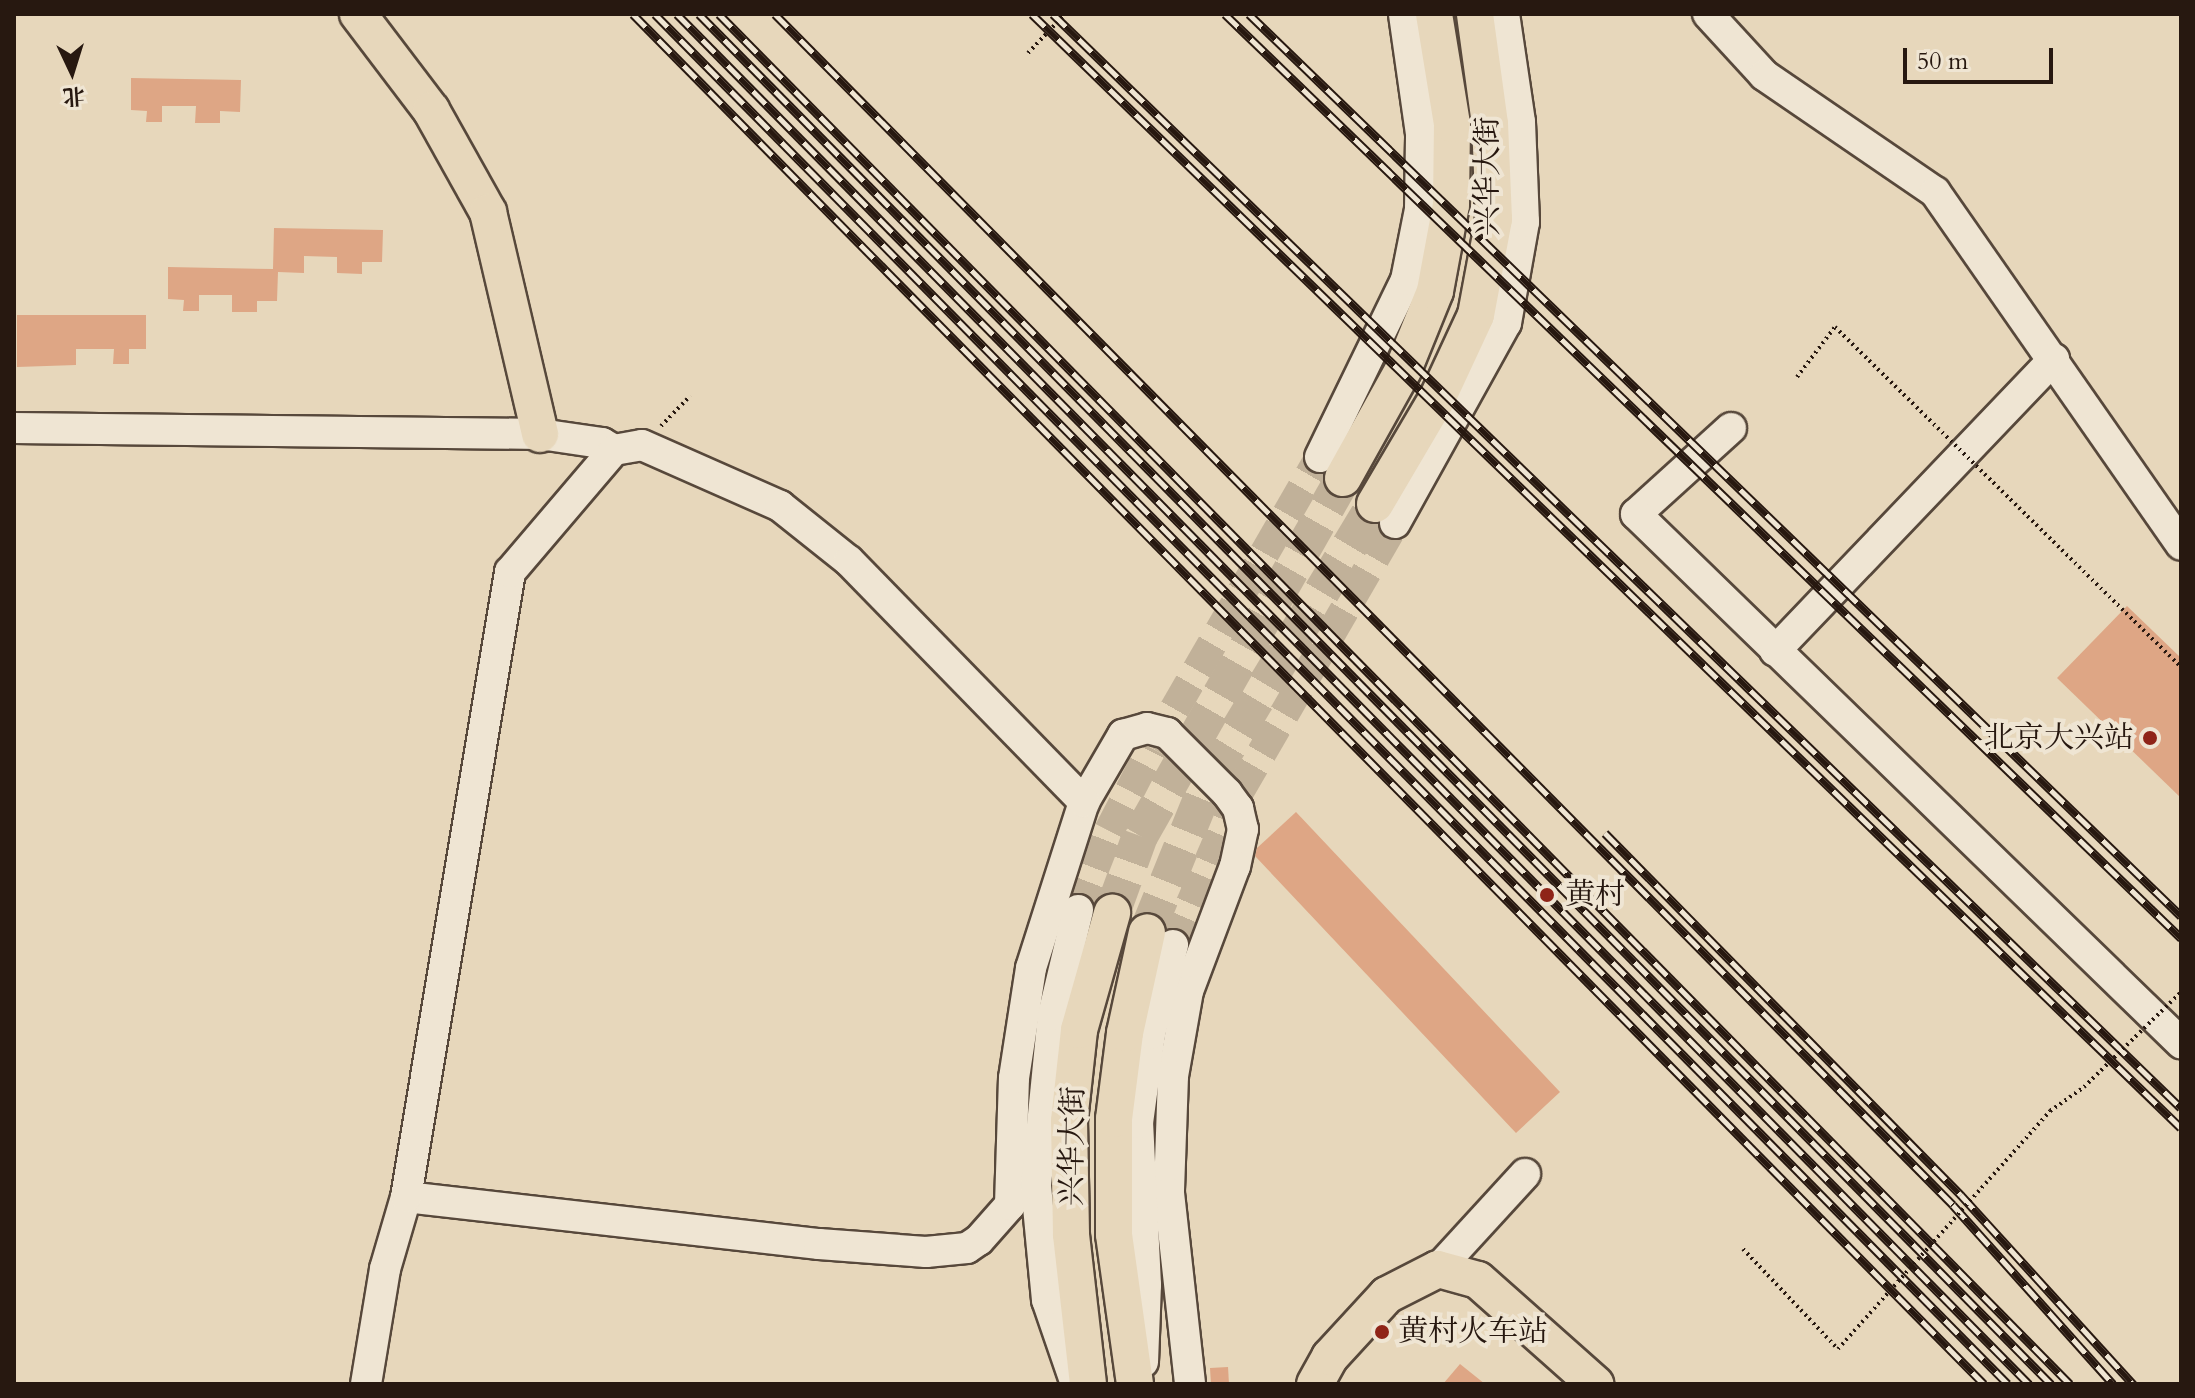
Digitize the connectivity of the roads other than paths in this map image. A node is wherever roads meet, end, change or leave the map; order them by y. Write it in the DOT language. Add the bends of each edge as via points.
graph roads {
  1 [pos="358,14"];
  2 [pos="1404,14"];
  3 [pos="1434,14"];
  4 [pos="1475,14"];
  5 [pos="1504,14"];
  6 [pos="1708,14"];
  7 [pos="2054,359"];
  8 [pos="14,428"];
  9 [pos="1731,428"];
  10 [pos="540,434"];
  11 [pos="628,448"];
  12 [pos="1331,468"];
  13 [pos="1385,514"];
  14 [pos="2181,545"];
  15 [pos="1775,651"];
  16 [pos="1084,802"];
  17 [pos="1095,912"];
  18 [pos="1160,939"];
  19 [pos="2181,1043"];
  20 [pos="1525,1174"];
  21 [pos="406,1197"];
  22 [pos="1438,1269"];
  23 [pos="366,1384"];
  24 [pos="1076,1384"];
  25 [pos="1088,1384"];
  26 [pos="1135,1384"];
  27 [pos="1142,1384"];
  28 [pos="1190,1384"];
  29 [pos="1315,1384"];
  30 [pos="1595,1384"];
  1 -- 10 [label="main road" via="431,110 488,212"];
  2 -- 12 [label="street" via="1421,134 1420,209 1406,280"];
  3 -- 12 [label="main road, 兴华大街" via="1452,124 1451,205 1435,291 1403,370"];
  4 -- 13 [label="main road, 兴华大街" via="1490,124 1494,219 1476,315"];
  5 -- 13 [label="street" via="1520,122 1524,222 1506,323"];
  6 -- 7 [label="street" via="1764,75 1935,192"];
  7 -- 14 [label="street"];
  7 -- 15 [label="street"];
  8 -- 10 [label="street"];
  9 -- 15 [label="street" via="1636,514"];
  10 -- 11 [label="street"];
  11 -- 16 [label="street" via="780,506 849,561"];
  11 -- 21 [label="street" via="510,572"];
  15 -- 19 [label="street"];
  16 -- 21 [label="street" via="1031,968 1014,1078 1010,1205 994,1229 967,1248 926,1252 819,1244"];
  16 -- 28 [label="street" via="1123,735 1147,728 1177,739 1232,800 1243,829 1235,866 1188,991 1173,1076 1169,1193"];
  17 -- 24 [label="street" via="1053,1015 1036,1185 1047,1300"];
  17 -- 25 [label="main road, 兴华大街" via="1069,1121 1071,1234"];
  18 -- 26 [label="main road, 兴华大街" via="1125,1033 1114,1119 1114,1234"];
  18 -- 27 [label="street" via="1138,1123 1146,1285"];
  20 -- 22 [label="street"];
  21 -- 23 [label="street" via="385,1269"];
  22 -- 29 [label="main road" via="1410,1280 1366,1316"];
  22 -- 30 [label="main road" via="1478,1280"];
}
